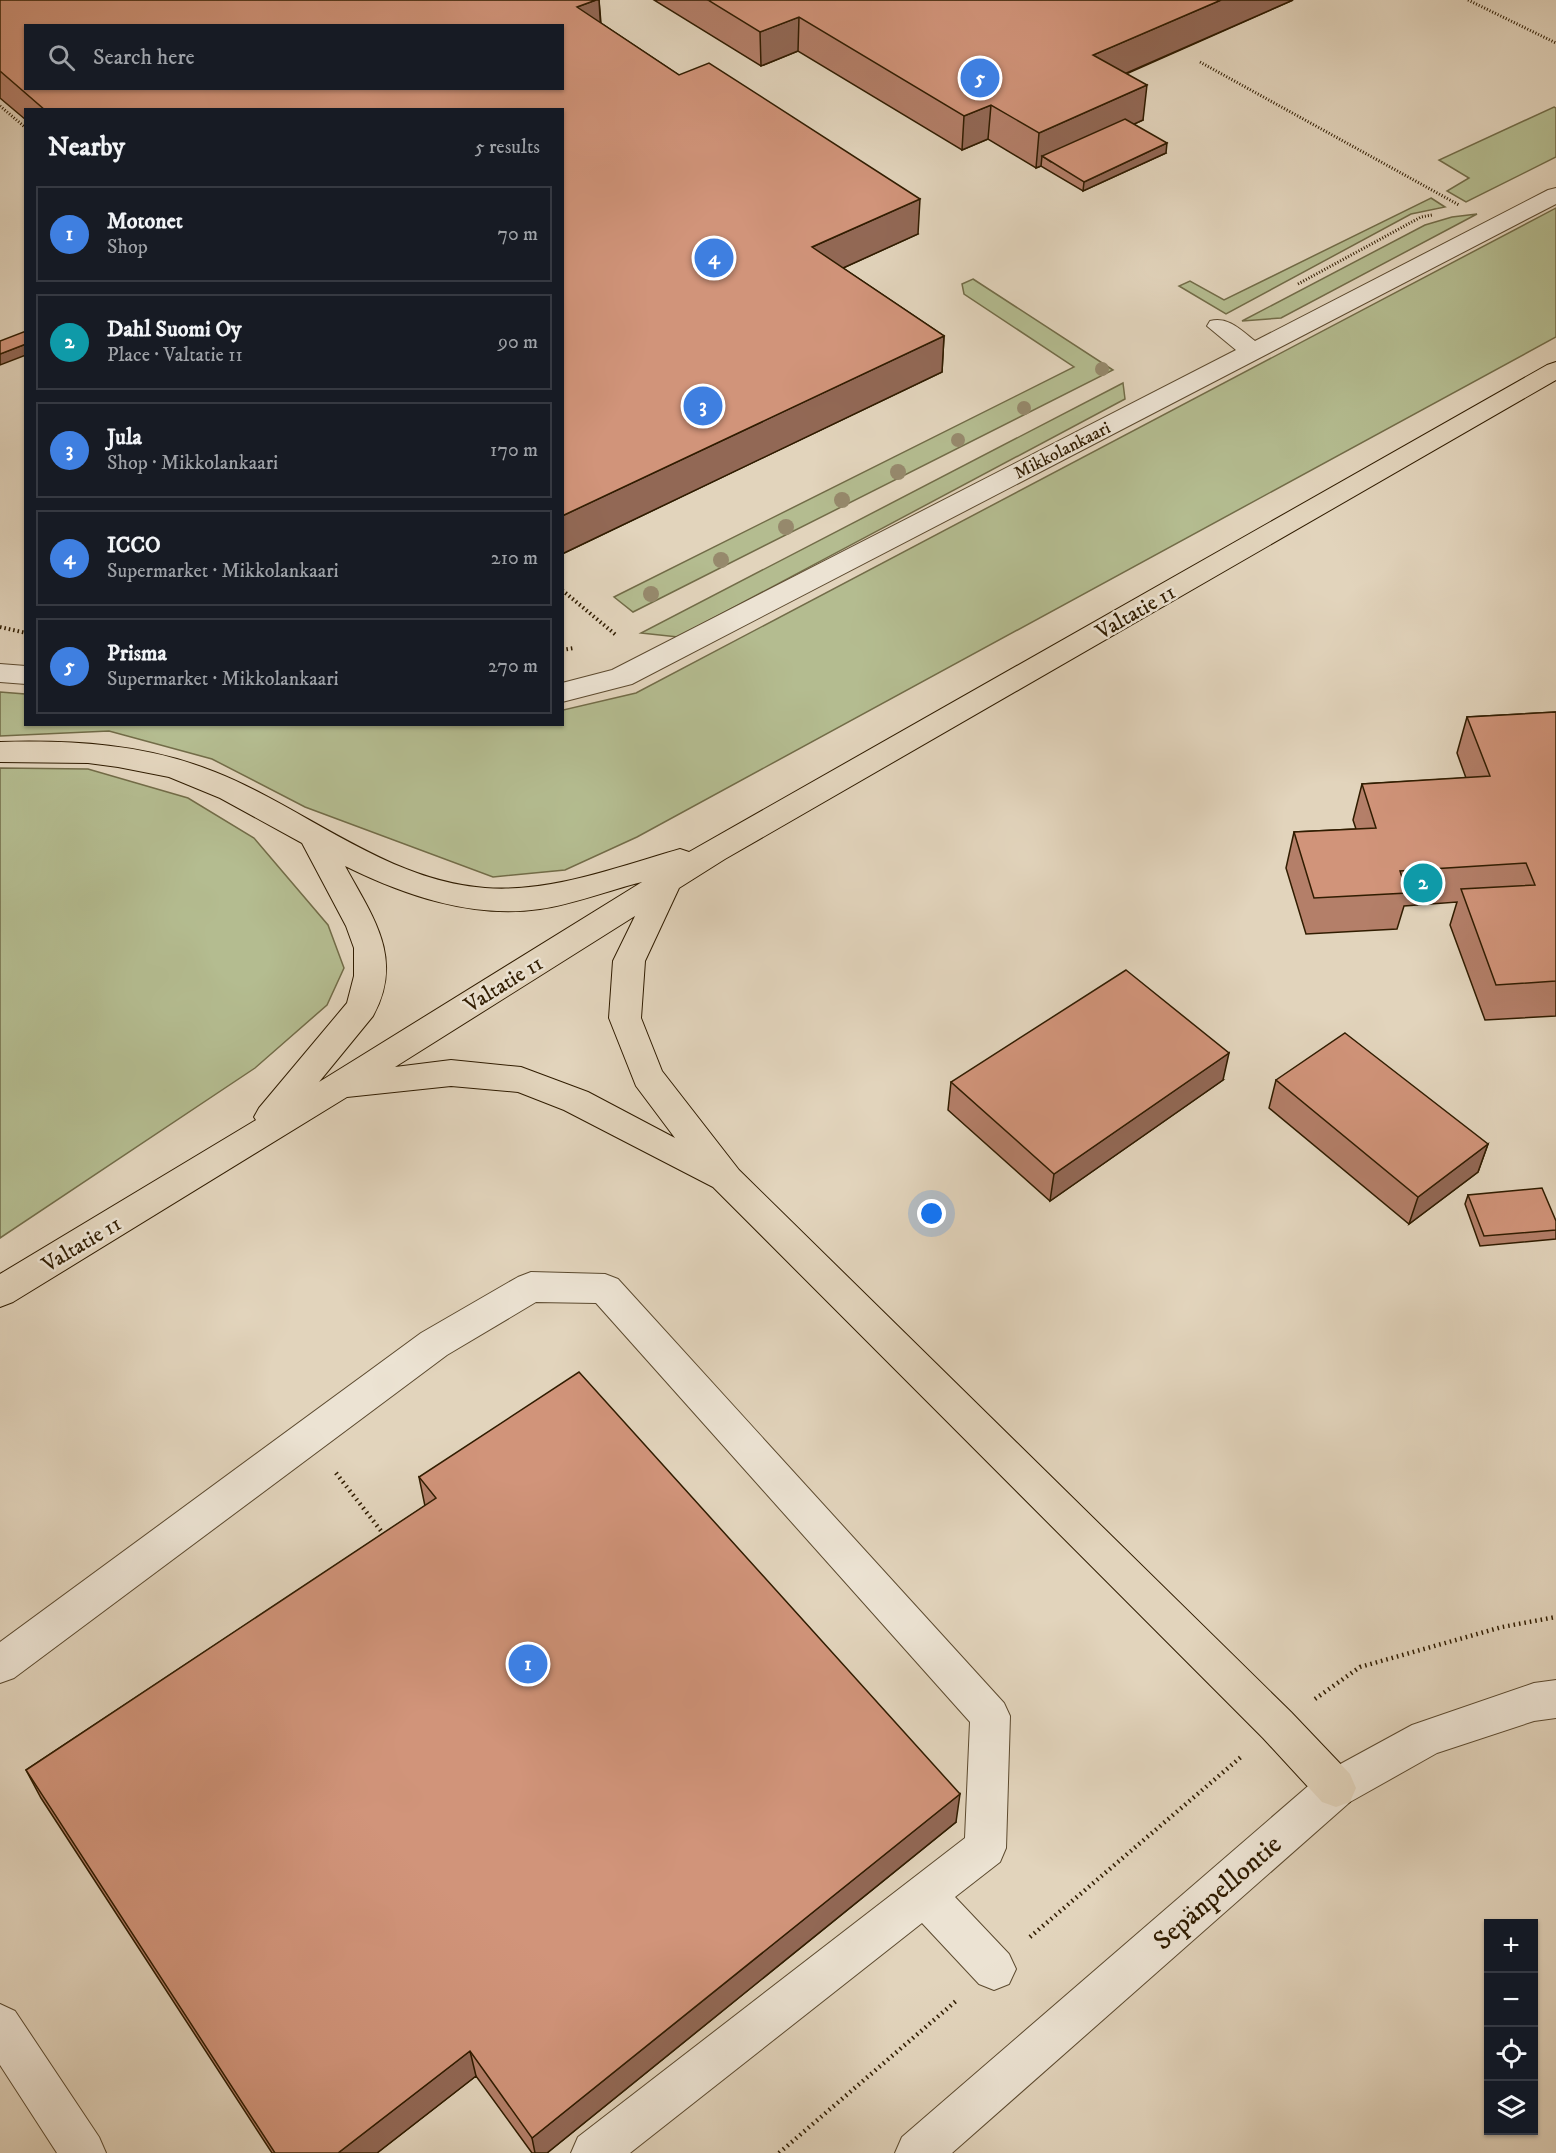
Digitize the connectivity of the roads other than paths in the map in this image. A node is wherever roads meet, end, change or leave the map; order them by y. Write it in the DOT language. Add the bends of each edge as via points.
graph roads {
  1 [pos="1556,195"];
  2 [pos="1219,326"];
  3 [pos="1253,351"];
  4 [pos="1556,370"];
  5 [pos="0,673"];
  6 [pos="24,675"];
  7 [pos="564,692"];
  8 [pos="0,752"];
  9 [pos="313,836"];
  10 [pos="714,851"];
  11 [pos="667,880"];
  12 [pos="339,1086"];
  13 [pos="254,1137"];
  14 [pos="727,1180"];
  15 [pos="0,1292"];
  16 [pos="0,1665"];
  17 [pos="1556,1699"];
  18 [pos="1336,1788"];
  19 [pos="924,1894"];
  20 [pos="994,1969"];
  21 [pos="0,2026"];
  22 [pos="83,2153"];
  23 [pos="594,2153"];
  24 [pos="918,2153"];
  1 -- 3 [label="street, Mikkolankaari"];
  2 -- 3 [label="street"];
  3 -- 7 [label="street, Mikkolankaari" via="622,677"];
  4 -- 10 [label="highway, Valtatie 11"];
  5 -- 6 [label="street"];
  8 -- 9 [label="highway" via="57,750 159,765 229,790"];
  9 -- 10 [label="highway" via="385,872 436,889 514,899 540,898"];
  9 -- 13 [label="highway" via="362,926 370,948 370,976 362,1007"];
  10 -- 11 [label="highway, Valtatie 11"];
  11 -- 12 [label="highway, Valtatie 11"];
  11 -- 14 [label="highway" via="629,961 625,1018 648,1077"];
  12 -- 13 [label="highway, Valtatie 11"];
  12 -- 14 [label="highway" via="451,1073 521,1080 576,1101"];
  13 -- 15 [label="highway, Valtatie 11"];
  14 -- 18 [label="highway"];
  16 -- 19 [label="street" via="434,1344 531,1287 605,1288 990,1716 985,1848"];
  17 -- 18 [label="street, Sepänpellontie" via="1534,1702 1426,1738"];
  18 -- 24 [label="street, Sepänpellontie"];
  19 -- 20 [label="street"];
  19 -- 23 [label="street"];
  21 -- 22 [label="street"];
}
